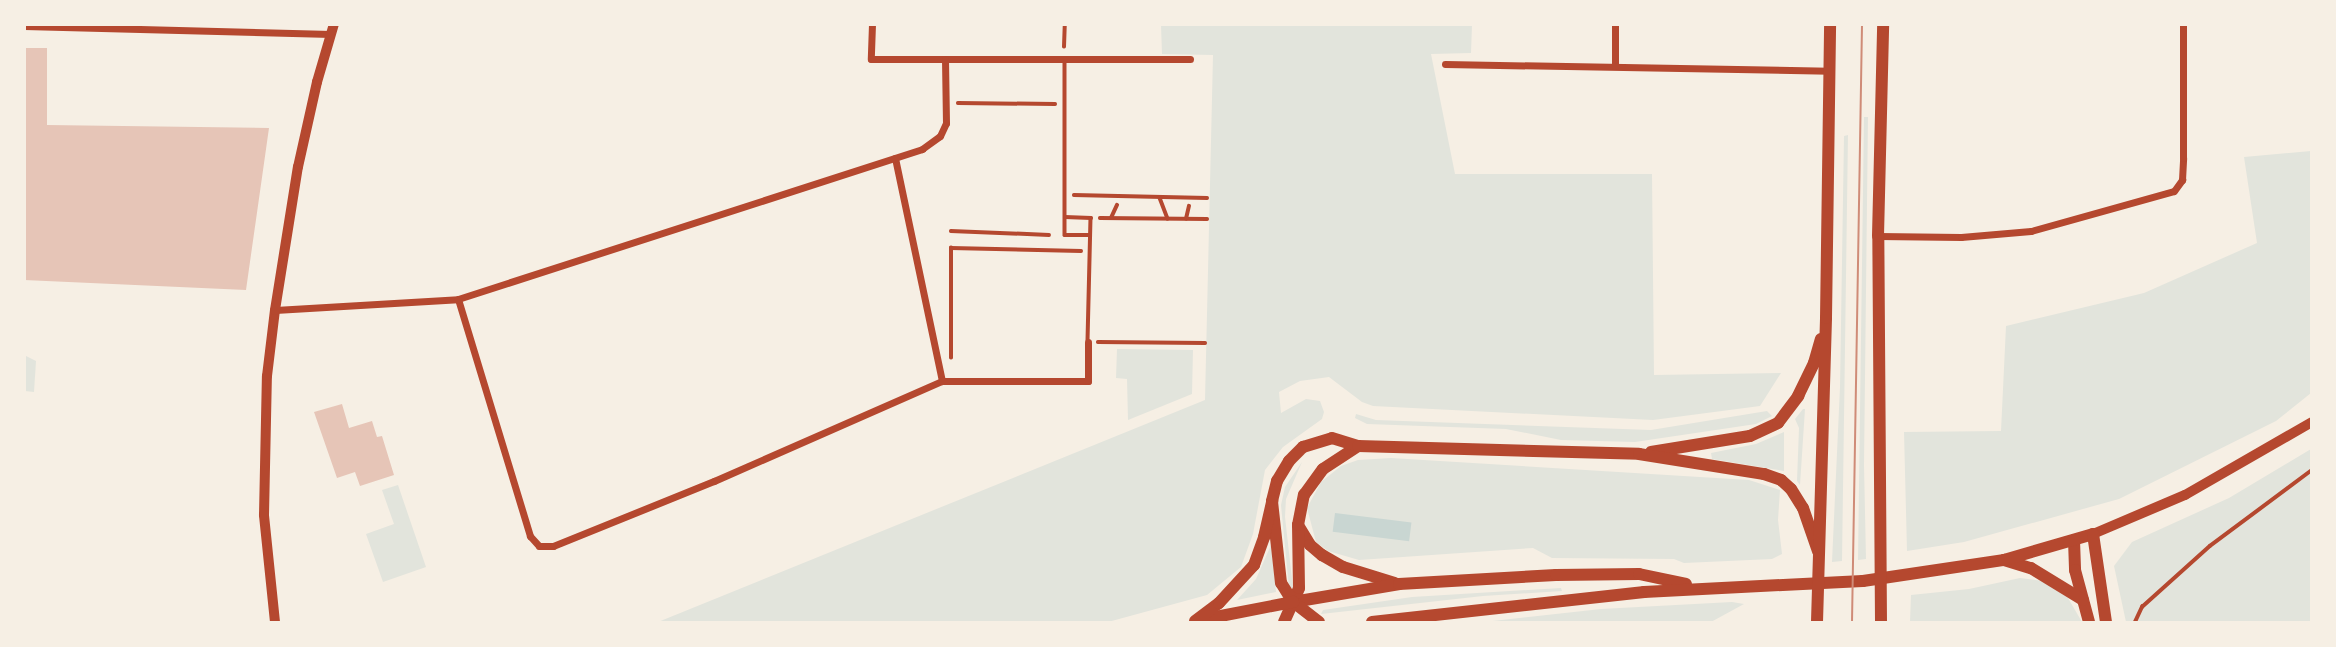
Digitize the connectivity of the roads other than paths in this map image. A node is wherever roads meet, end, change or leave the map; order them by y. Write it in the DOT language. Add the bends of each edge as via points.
graph roads {
  1 [pos="872,24"];
  2 [pos="1615,24"];
  3 [pos="1830,24"];
  4 [pos="1883,24"];
  5 [pos="2183,24"];
  6 [pos="24,26"];
  7 [pos="333,29"];
  8 [pos="944,59"];
  9 [pos="1065,59"];
  10 [pos="1190,59"];
  11 [pos="1446,64"];
  12 [pos="1615,66"];
  13 [pos="1829,71"];
  14 [pos="895,158"];
  15 [pos="1065,217"];
  16 [pos="1090,235"];
  17 [pos="1878,236"];
  18 [pos="458,299"];
  19 [pos="275,310"];
  20 [pos="1826,318"];
  21 [pos="1088,342"];
  22 [pos="1071,372"];
  23 [pos="942,381"];
  24 [pos="1071,381"];
  25 [pos="2312,422"];
  26 [pos="1358,446"];
  27 [pos="1639,454"];
  28 [pos="1272,501"];
  29 [pos="1298,525"];
  30 [pos="2093,534"];
  31 [pos="2074,540"];
  32 [pos="1818,551"];
  33 [pos="2004,560"];
  34 [pos="1399,584"];
  35 [pos="1703,587"];
  36 [pos="2083,600"];
  37 [pos="1293,602"];
  38 [pos="1881,617"];
  39 [pos="1817,618"];
  40 [pos="275,622"];
  41 [pos="1193,622"];
  42 [pos="1284,622"];
  43 [pos="1319,622"];
  44 [pos="1372,622"];
  45 [pos="2089,622"];
  46 [pos="2106,622"];
  1 -- 8 [label="street" via="871,59"];
  2 -- 12 [label="street"];
  3 -- 13 [label="main road"];
  4 -- 17 [label="main road"];
  5 -- 17 [label="street" via="2182,180 2174,191 2031,231 1961,237"];
  6 -- 7 [label="street"];
  7 -- 19 [label="street" via="307,122"];
  8 -- 9 [label="street"];
  8 -- 14 [label="street" via="946,123 940,136 922,149"];
  9 -- 10 [label="street"];
  9 -- 15 [label="lane"];
  11 -- 12 [label="street"];
  12 -- 13 [label="street"];
  13 -- 20 [label="main road"];
  14 -- 18 [label="street"];
  14 -- 23 [label="street"];
  15 -- 16 [label="lane" via="1090,218"];
  15 -- 16 [label="lane" via="1065,235"];
  16 -- 21 [label="lane"];
  17 -- 38 [label="main road"];
  18 -- 19 [label="street"];
  18 -- 23 [label="street" via="530,536 538,546 553,546 715,481"];
  19 -- 40 [label="street" via="267,376 264,515"];
  20 -- 27 [label="main road" via="1814,363 1798,396 1777,423 1750,436"];
  20 -- 32 [label="main road"];
  21 -- 24 [label="street" via="1088,381"];
  22 -- 24 [label="street"];
  23 -- 24 [label="street"];
  25 -- 30 [label="main road" via="2185,495"];
  26 -- 27 [label="main road"];
  26 -- 28 [label="main road" via="1332,438 1303,447 1277,481"];
  26 -- 29 [label="main road" via="1311,482"];
  27 -- 32 [label="main road" via="1741,469 1781,480 1803,508"];
  28 -- 37 [label="main road" via="1281,583"];
  28 -- 41 [label="main road" via="1254,565 1219,603"];
  29 -- 34 [label="main road" via="1322,555 1343,567"];
  29 -- 37 [label="main road" via="1299,588"];
  30 -- 31 [label="main road"];
  30 -- 46 [label="main road"];
  31 -- 33 [label="main road"];
  31 -- 36 [label="main road"];
  32 -- 39 [label="main road"];
  33 -- 35 [label="main road" via="1863,581"];
  33 -- 36 [label="main road" via="2031,568"];
  34 -- 35 [label="main road" via="1639,574"];
  34 -- 37 [label="main road"];
  35 -- 44 [label="main road"];
  36 -- 45 [label="main road"];
  37 -- 41 [label="main road"];
  37 -- 42 [label="main road"];
  37 -- 43 [label="main road"];
}
